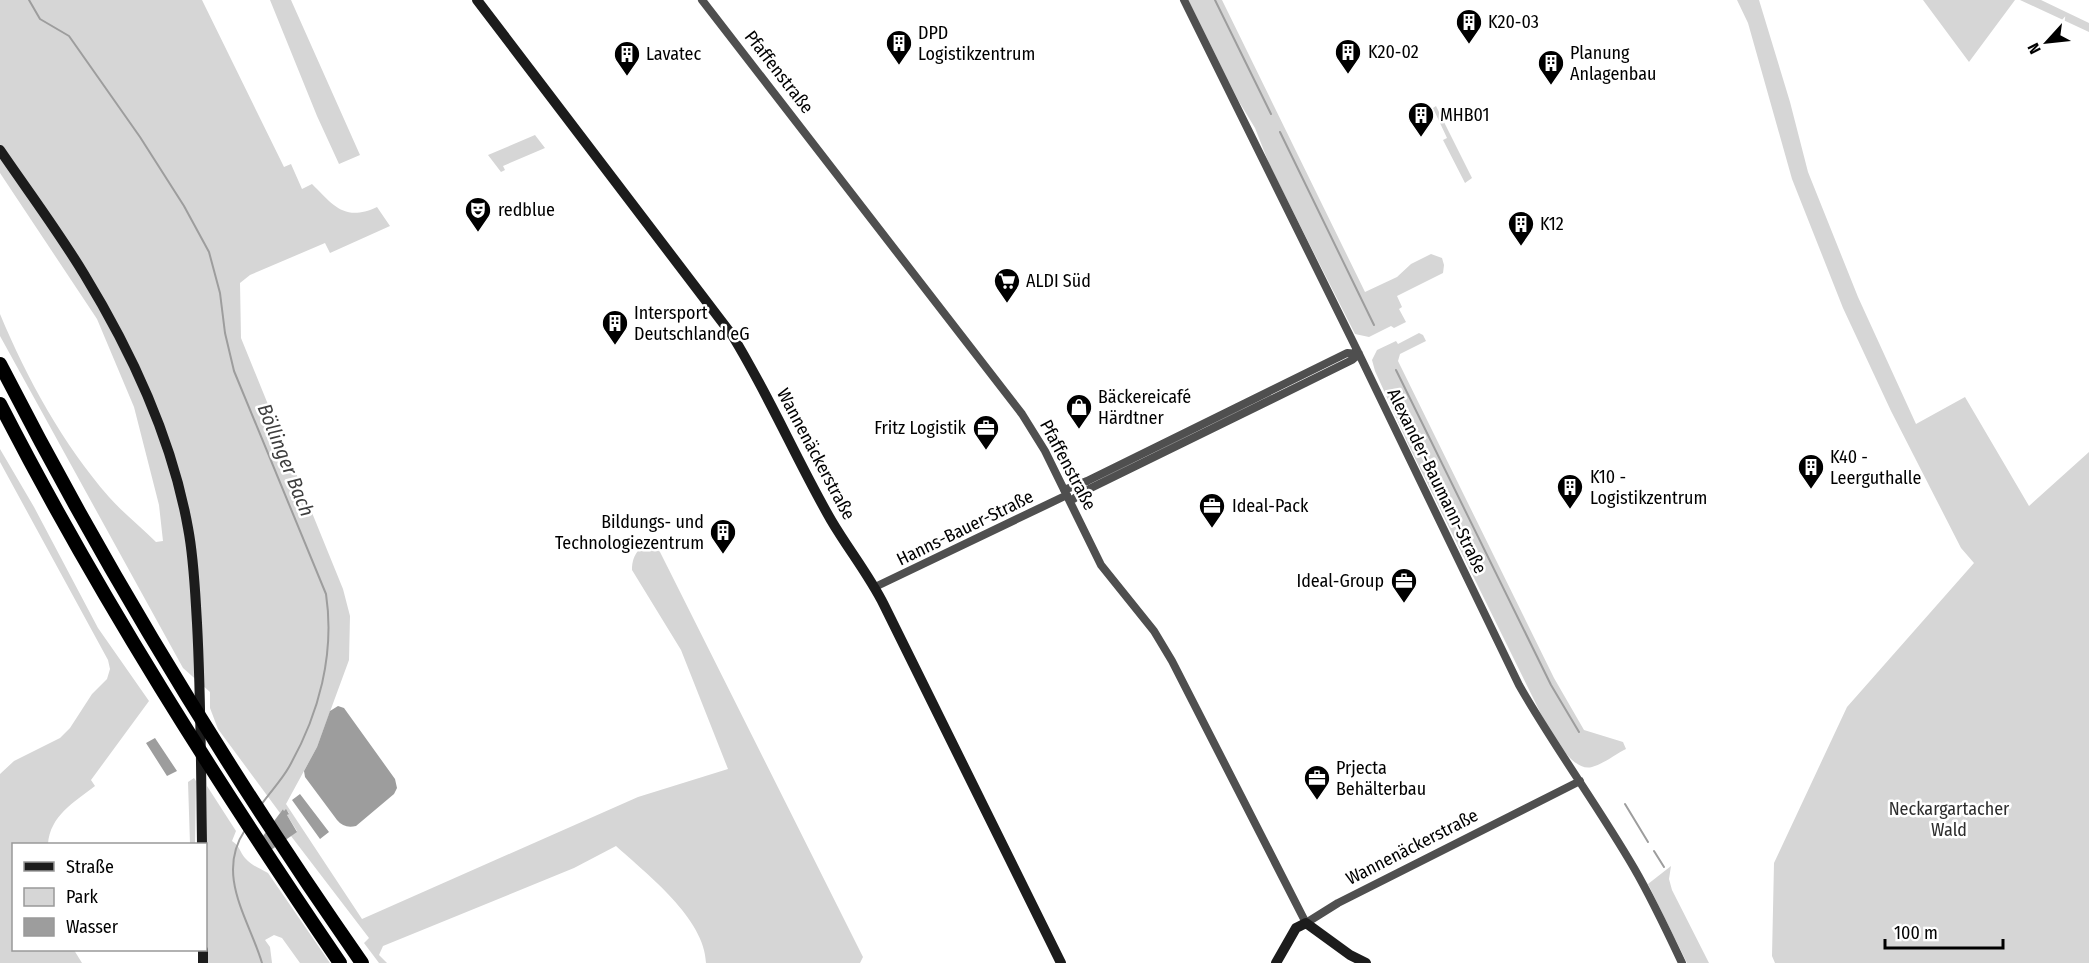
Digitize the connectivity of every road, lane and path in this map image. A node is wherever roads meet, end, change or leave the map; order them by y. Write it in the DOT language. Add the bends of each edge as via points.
graph roads {
  1 [pos="477,0"];
  2 [pos="702,0"];
  3 [pos="1184,0"];
  4 [pos="0,150"];
  5 [pos="1359,354"];
  6 [pos="0,364"];
  7 [pos="0,404"];
  8 [pos="1154,453"];
  9 [pos="1067,495"];
  10 [pos="875,587"];
  11 [pos="1580,782"];
  12 [pos="202,843"];
  13 [pos="1306,922"];
  14 [pos="340,963"];
  15 [pos="362,963"];
  16 [pos="1061,963"];
  17 [pos="1276,963"];
  18 [pos="1366,963"];
  19 [pos="1682,963"];
  1 -- 10 [label="street, Wannenäckerstraße" via="732,334 831,520"];
  2 -- 9 [label="street, Pfaffenstraße" via="1022,414"];
  3 -- 5 [label="street, Alexander-Baumann-Straße"];
  4 -- 12 [label="street" via="84,273 123,343 175,471 194,578 200,674"];
  5 -- 8 [label="street, Hanns-Bauer-Straße" via="1347,353"];
  5 -- 11 [label="street, Alexander-Baumann-Straße" via="1519,684"];
  6 -- 15 [label="highway" via="88,530 166,665 289,858"];
  7 -- 14 [label="highway" via="151,674"];
  8 -- 9 [label="street, Hanns-Bauer-Straße" via="1087,481"];
  8 -- 9 [label="street, Hanns-Bauer-Straße" via="1091,488"];
  9 -- 10 [label="street, Hanns-Bauer-Straße"];
  9 -- 13 [label="street, Pfaffenstraße" via="1101,565 1151,627 1172,661"];
  10 -- 16 [label="street, Wannenäckerstraße"];
  11 -- 13 [label="street, Wannenäckerstraße"];
  11 -- 19 [label="street, Alexander-Baumann-Straße" via="1633,867"];
  13 -- 17 [label="street, Wannenäckerstraße" via="1296,928"];
  13 -- 18 [label="street, Pfaffenstraße"];
}
